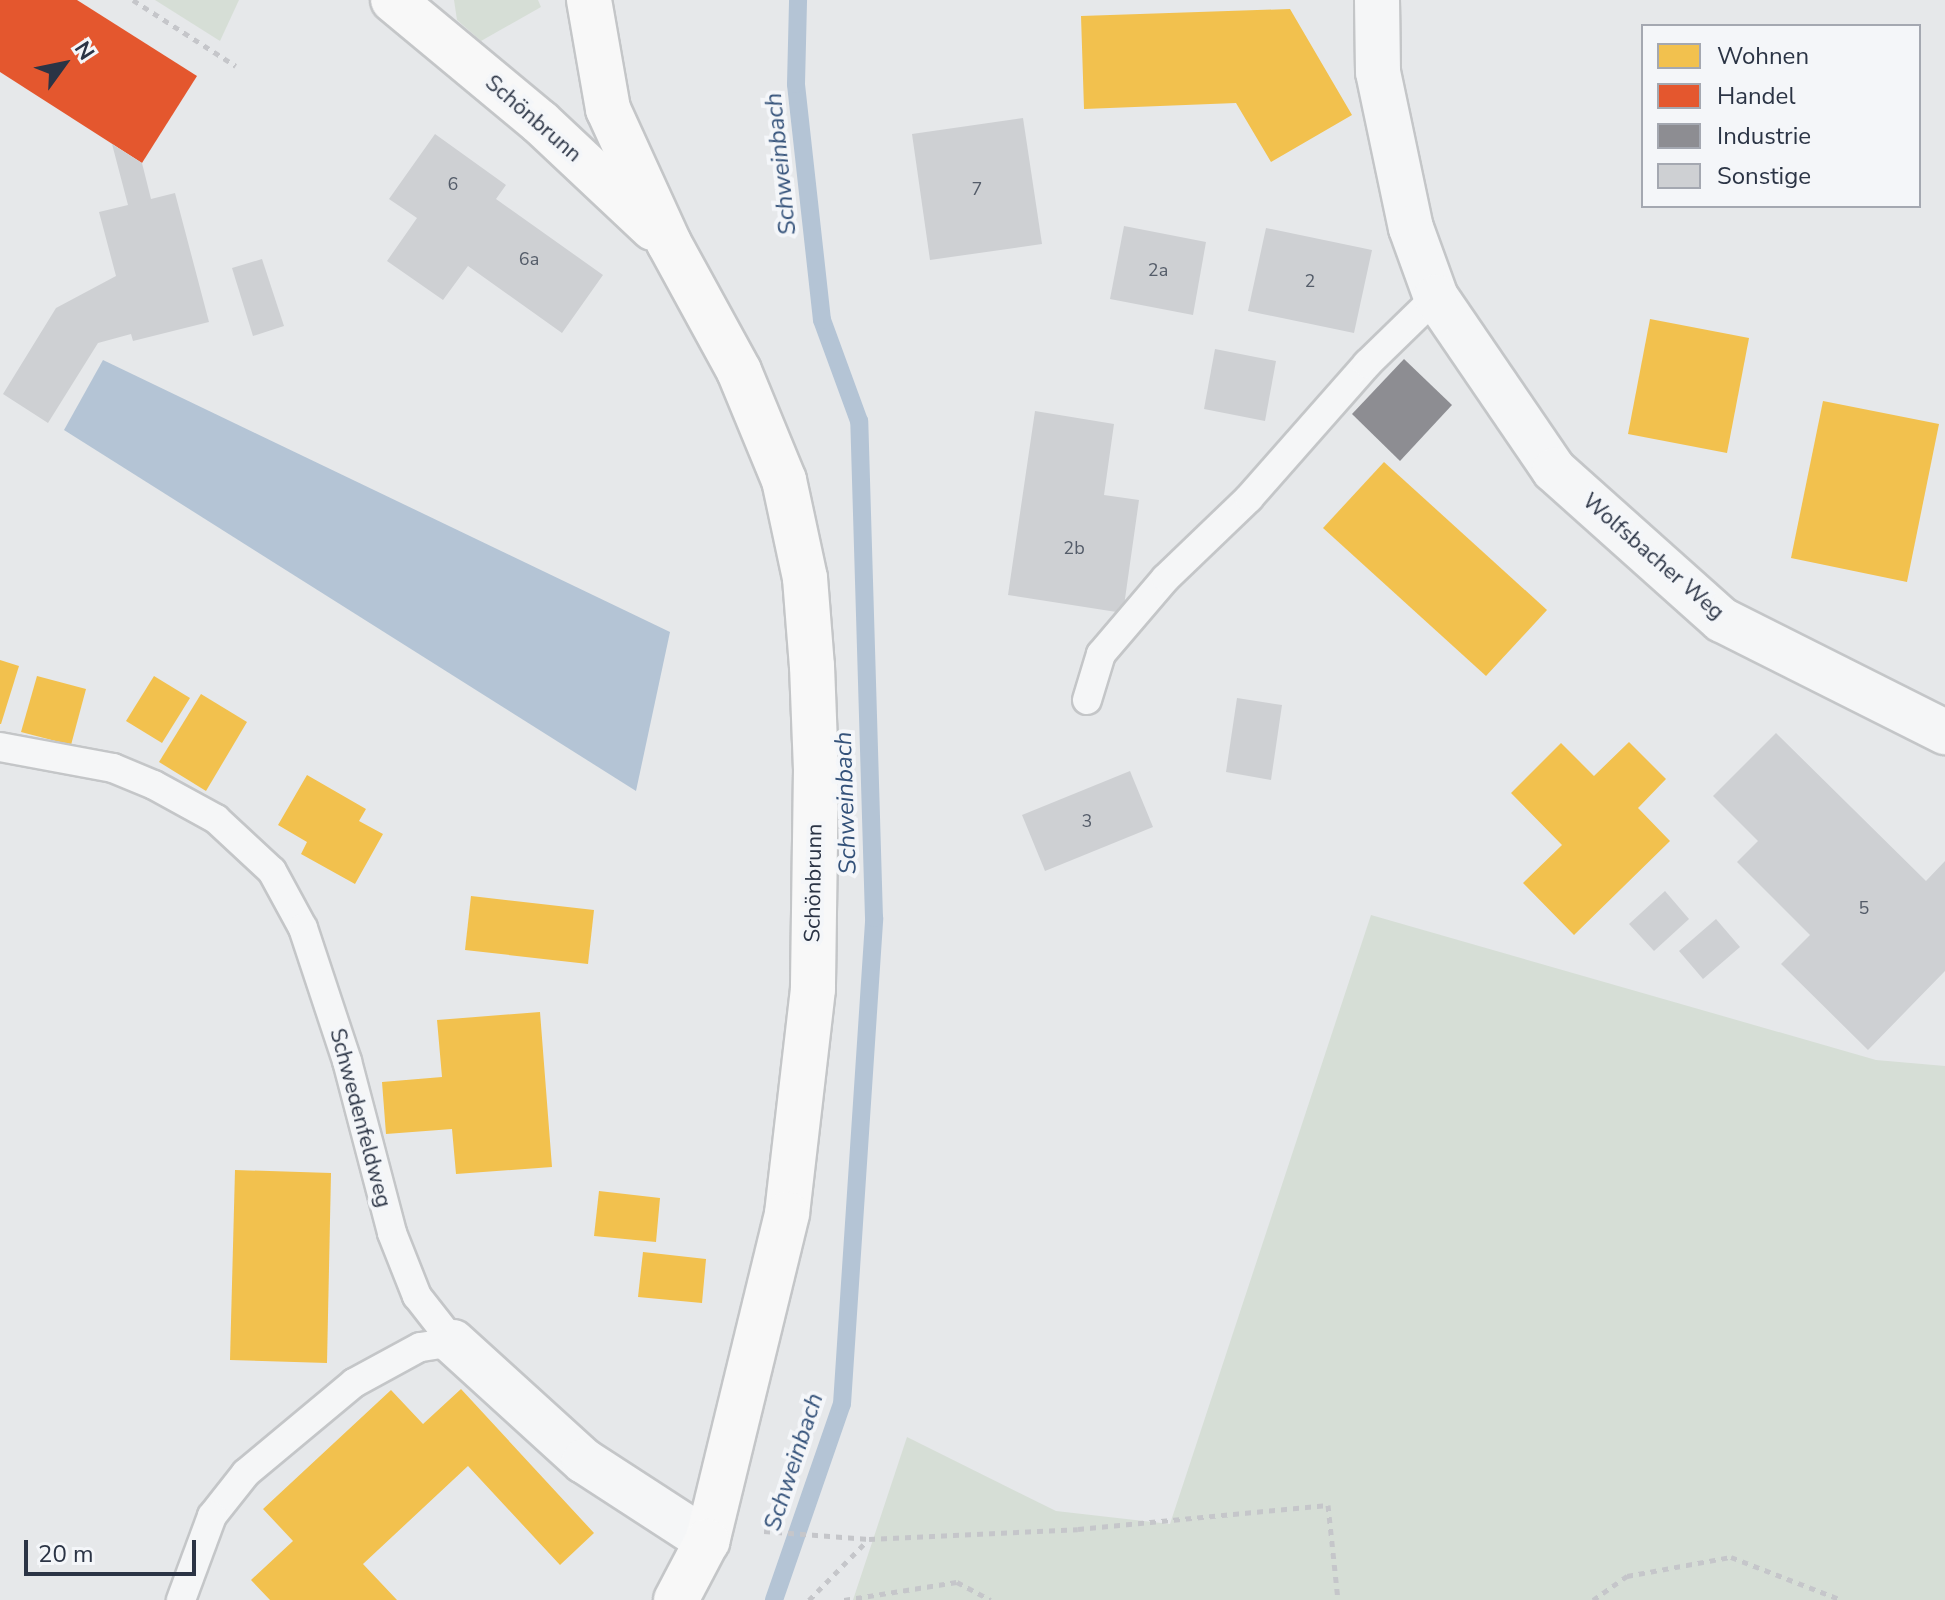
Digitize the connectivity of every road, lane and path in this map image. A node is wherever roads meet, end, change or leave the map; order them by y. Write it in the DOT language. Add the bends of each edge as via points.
graph roads {
  1 [pos="133,0"];
  2 [pos="393,0"];
  3 [pos="589,0"];
  4 [pos="1377,0"];
  5 [pos="236,66"];
  6 [pos="669,243"];
  7 [pos="1436,297"];
  8 [pos="1087,700"];
  9 [pos="1945,732"];
  10 [pos="0,747"];
  11 [pos="453,1342"];
  12 [pos="764,1531"];
  13 [pos="869,1539"];
  14 [pos="707,1541"];
  15 [pos="181,1600"];
  16 [pos="676,1600"];
  17 [pos="809,1600"];
  18 [pos="844,1600"];
  19 [pos="991,1600"];
  20 [pos="1338,1600"];
  21 [pos="1593,1600"];
  22 [pos="1842,1600"];
  1 -- 5 [label="path"];
  2 -- 6 [label="main road, Schönbrunn" via="540,122"];
  3 -- 6 [label="main road, Schönbrunn" via="608,109"];
  4 -- 7 [label="street, Wolfsbacher Weg" via="1378,72 1411,228"];
  6 -- 14 [label="main road, Schönbrunn" via="709,310 784,480 805,578 816,769 813,989 801,1119 764,1324"];
  7 -- 8 [label="lane" via="1367,364 1249,498 1166,578 1101,654"];
  7 -- 9 [label="street, Wolfsbacher Weg" via="1554,470 1722,620"];
  10 -- 11 [label="lane, Schwedenfeldweg" via="113,768 154,785 216,819 272,871 303,928 347,1061 392,1233 417,1296"];
  11 -- 14 [label="street, Schwedenfeldweg" via="584,1461"];
  11 -- 15 [label="lane" via="420,1347 354,1383 246,1473 212,1516"];
  12 -- 13 [label="path"];
  13 -- 17 [label="path"];
  13 -- 20 [label="path" via="1078,1529 1328,1505"];
  14 -- 16 [label="main road, Schönbrunn"];
  18 -- 19 [label="path" via="957,1582"];
  21 -- 22 [label="path" via="1627,1576 1731,1557"];
}
